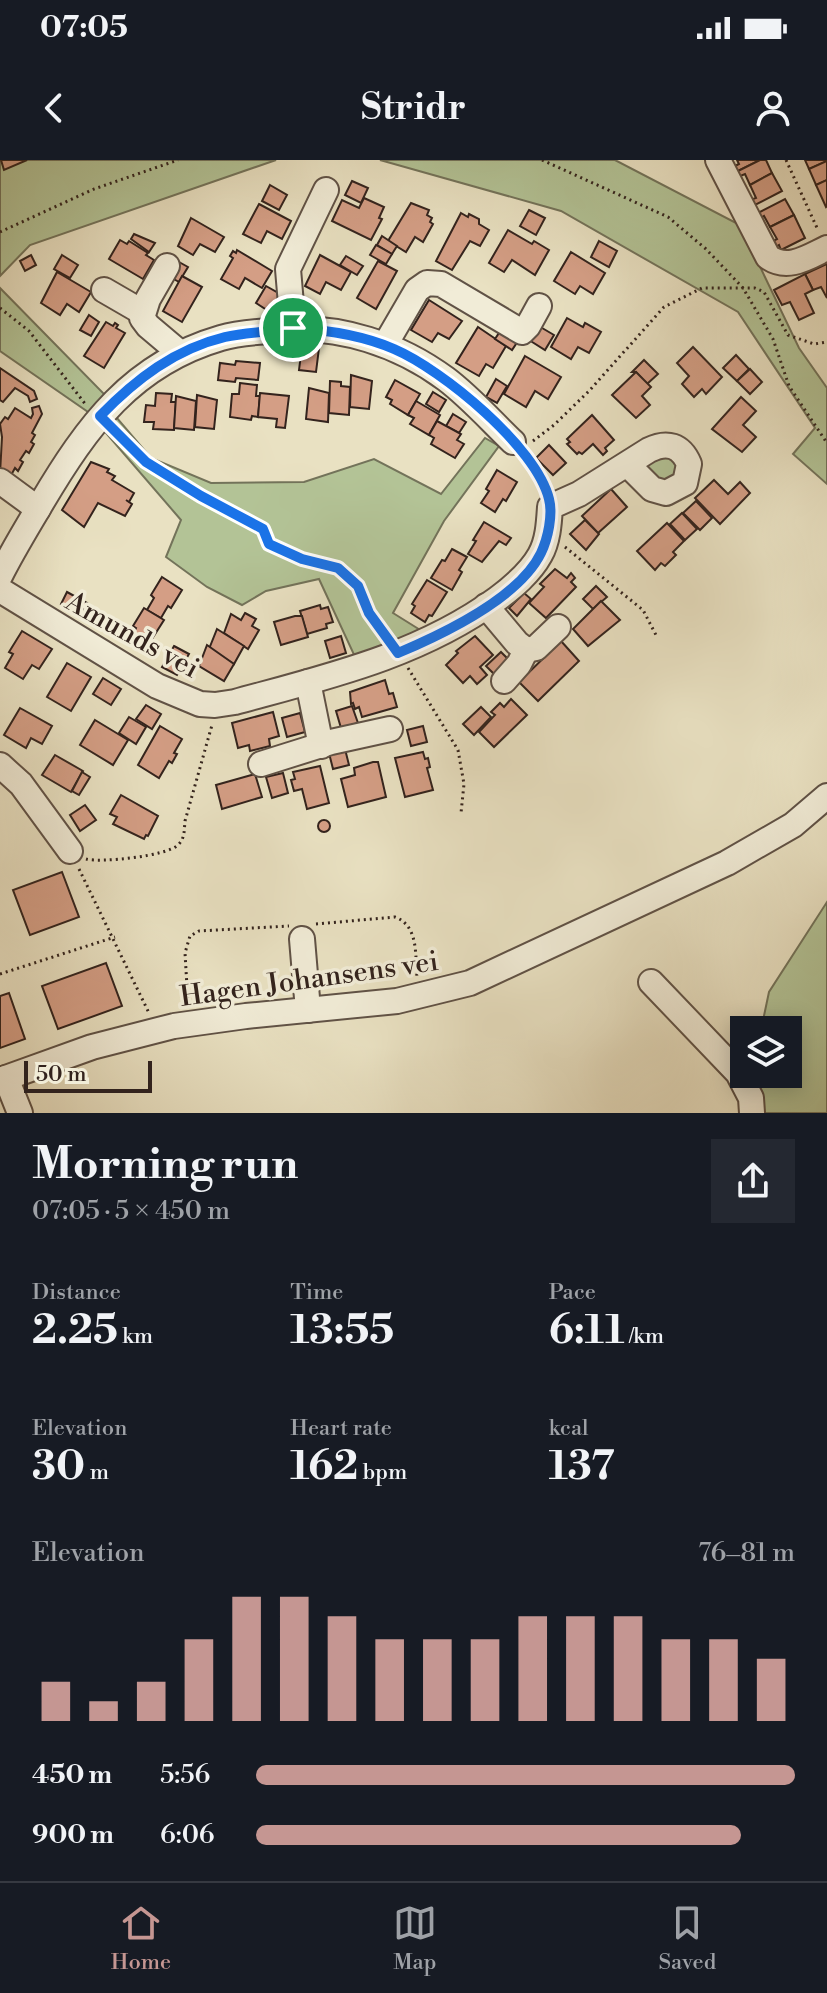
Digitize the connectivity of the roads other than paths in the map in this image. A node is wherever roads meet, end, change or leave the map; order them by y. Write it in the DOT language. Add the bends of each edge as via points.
graph roads {
  1 [pos="718,160"];
  2 [pos="326,190"];
  3 [pos="827,248"];
  4 [pos="167,266"];
  5 [pos="104,290"];
  6 [pos="539,306"];
  7 [pos="142,312"];
  8 [pos="293,328"];
  9 [pos="385,345"];
  10 [pos="180,353"];
  11 [pos="516,446"];
  12 [pos="627,464"];
  13 [pos="0,481"];
  14 [pos="38,509"];
  15 [pos="0,576"];
  16 [pos="0,590"];
  17 [pos="486,606"];
  18 [pos="558,627"];
  19 [pos="526,650"];
  20 [pos="504,681"];
  21 [pos="308,682"];
  22 [pos="390,729"];
  23 [pos="321,746"];
  24 [pos="261,764"];
  25 [pos="0,765"];
  26 [pos="827,796"];
  27 [pos="70,851"];
  28 [pos="302,939"];
  29 [pos="651,982"];
  30 [pos="308,1010"];
  31 [pos="3,1079"];
  32 [pos="20,1113"];
  33 [pos="752,1113"];
  1 -- 3 [label="street" via="768,257 796,263"];
  2 -- 8 [label="street" via="288,269"];
  4 -- 7 [label="street"];
  5 -- 7 [label="street"];
  6 -- 9 [label="street" via="522,332 441,284 427,283 417,290"];
  7 -- 10 [label="street" via="148,326"];
  8 -- 9 [label="street" via="339,332"];
  8 -- 10 [label="street" via="224,337"];
  9 -- 11 [label="street" via="447,380"];
  10 -- 14 [label="street" via="139,379 100,416"];
  12 -- 17 [label="street, Amunds vei" via="550,507 541,554 511,588"];
  13 -- 14 [label="street"];
  14 -- 15 [label="street"];
  16 -- 21 [label="street, Amunds vei" via="190,701 235,702"];
  17 -- 19 [label="street"];
  17 -- 21 [label="street, Amunds vei" via="398,653"];
  18 -- 19 [label="street" via="536,648"];
  19 -- 20 [label="street"];
  21 -- 23 [label="street"];
  22 -- 23 [label="street"];
  23 -- 24 [label="street"];
  25 -- 27 [label="street" via="21,784"];
  26 -- 30 [label="street, Hagen Johansens vei" via="748,852 488,976 415,998"];
  28 -- 30 [label="street"];
  29 -- 33 [label="street" via="738,1073 751,1098"];
  30 -- 31 [label="street, Hagen Johansens vei" via="157,1030"];
  31 -- 32 [label="street"];
}
